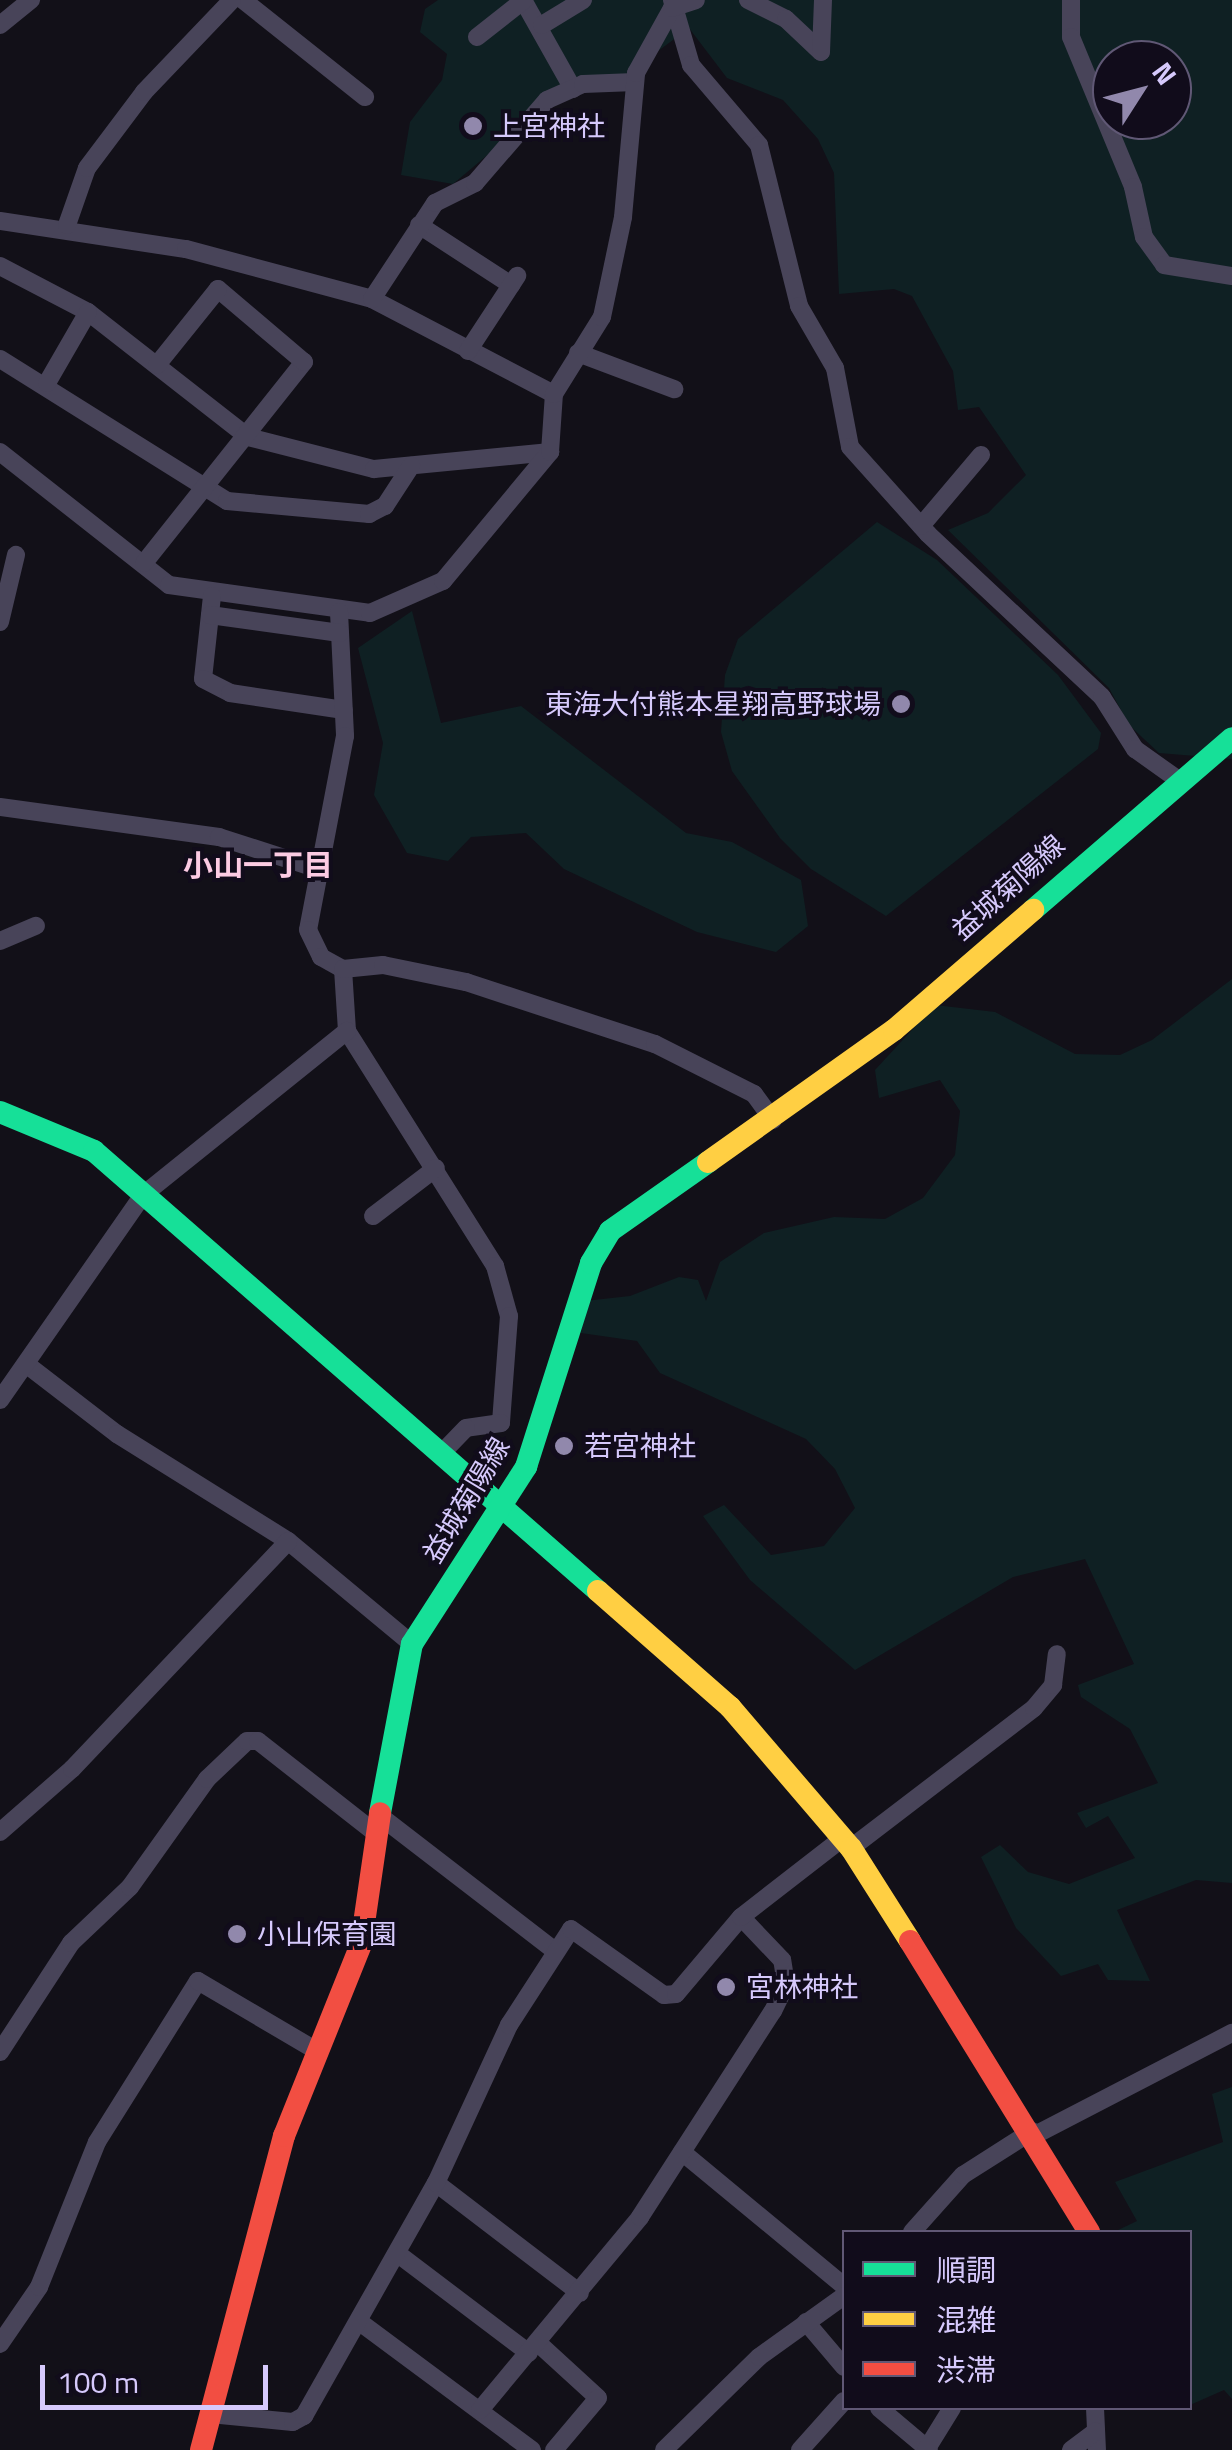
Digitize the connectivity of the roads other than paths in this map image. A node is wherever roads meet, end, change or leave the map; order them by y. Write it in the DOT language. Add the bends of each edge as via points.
graph roads {
  1 [pos="31,0"];
  2 [pos="232,0"];
  3 [pos="243,0"];
  4 [pos="524,0"];
  5 [pos="584,0"];
  6 [pos="696,0"];
  7 [pos="748,0"];
  8 [pos="823,0"];
  9 [pos="1071,0"];
  10 [pos="672,4"];
  11 [pos="0,25"];
  12 [pos="542,25"];
  13 [pos="477,37"];
  14 [pos="634,82"];
  15 [pos="573,89"];
  16 [pos="365,97"];
  17 [pos="0,220"];
  18 [pos="420,225"];
  19 [pos="67,226"];
  20 [pos="0,266"];
  21 [pos="1232,276"];
  22 [pos="372,299"];
  23 [pos="88,312"];
  24 [pos="468,351"];
  25 [pos="578,353"];
  26 [pos="1,361"];
  27 [pos="157,365"];
  28 [pos="47,383"];
  29 [pos="674,389"];
  30 [pos="554,394"];
  31 [pos="248,437"];
  32 [pos="0,452"];
  33 [pos="550,452"];
  34 [pos="980,455"];
  35 [pos="411,466"];
  36 [pos="204,494"];
  37 [pos="921,526"];
  38 [pos="16,556"];
  39 [pos="144,564"];
  40 [pos="211,606"];
  41 [pos="339,612"];
  42 [pos="0,622"];
  43 [pos="340,633"];
  44 [pos="344,710"];
  45 [pos="1232,738"];
  46 [pos="1177,779"];
  47 [pos="0,807"];
  48 [pos="315,868"];
  49 [pos="36,926"];
  50 [pos="0,940"];
  51 [pos="343,969"];
  52 [pos="347,1031"];
  53 [pos="0,1112"];
  54 [pos="773,1120"];
  55 [pos="436,1168"];
  56 [pos="144,1195"];
  57 [pos="373,1216"];
  58 [pos="26,1364"];
  59 [pos="0,1400"];
  60 [pos="443,1452"];
  61 [pos="501,1504"];
  62 [pos="288,1541"];
  63 [pos="412,1644"];
  64 [pos="1057,1654"];
  65 [pos="379,1826"];
  66 [pos="0,1832"];
  67 [pos="846,1843"];
  68 [pos="741,1917"];
  69 [pos="553,1950"];
  70 [pos="1232,2033"];
  71 [pos="315,2050"];
  72 [pos="0,2052"];
  73 [pos="1033,2133"];
  74 [pos="682,2152"];
  75 [pos="436,2183"];
  76 [pos="914,2230"];
  77 [pos="1087,2230"];
  78 [pos="398,2254"];
  79 [pos="842,2284"];
  80 [pos="580,2293"];
  81 [pos="842,2297"];
  82 [pos="806,2322"];
  83 [pos="361,2323"];
  84 [pos="0,2344"];
  85 [pos="533,2348"];
  86 [pos="842,2365"];
  87 [pos="842,2403"];
  88 [pos="480,2410"];
  89 [pos="881,2410"];
  90 [pos="951,2410"];
  91 [pos="1095,2410"];
  92 [pos="210,2414"];
  93 [pos="1096,2441"];
  94 [pos="201,2450"];
  95 [pos="532,2450"];
  96 [pos="554,2450"];
  97 [pos="664,2450"];
  98 [pos="800,2450"];
  99 [pos="927,2450"];
  100 [pos="1071,2450"];
  1 -- 11 [label="street"];
  2 -- 19 [label="street" via="144,92 87,168"];
  3 -- 16 [label="street"];
  4 -- 12 [label="street"];
  4 -- 13 [label="street"];
  5 -- 12 [label="street"];
  6 -- 10 [label="street"];
  7 -- 8 [label="street" via="786,19 822,52"];
  9 -- 21 [label="street" via="1071,37 1133,186 1144,237 1164,265"];
  10 -- 14 [label="street"];
  10 -- 37 [label="street" via="691,65 760,145 800,306 835,368 850,446"];
  12 -- 15 [label="street"];
  14 -- 15 [label="street"];
  14 -- 25 [label="street" via="623,217 602,318"];
  15 -- 18 [label="street" via="546,100 517,142 474,182 435,203"];
  17 -- 19 [label="street"];
  18 -- 22 [label="street"];
  18 -- 24 [label="street" via="514,280"];
  19 -- 22 [label="street"];
  20 -- 23 [label="street"];
  22 -- 24 [label="street"];
  23 -- 27 [label="street"];
  23 -- 28 [label="street"];
  24 -- 30 [label="street"];
  25 -- 29 [label="street"];
  25 -- 30 [label="street"];
  26 -- 28 [label="street"];
  27 -- 31 [label="street"];
  27 -- 31 [label="street" via="218,288 304,362"];
  28 -- 36 [label="street"];
  30 -- 33 [label="street"];
  31 -- 35 [label="street" via="374,469"];
  31 -- 36 [label="street"];
  32 -- 39 [label="street"];
  33 -- 35 [label="street"];
  33 -- 41 [label="street" via="444,580 370,612"];
  34 -- 37 [label="street"];
  35 -- 36 [label="street" via="386,506 369,514"];
  36 -- 39 [label="street"];
  37 -- 46 [label="street" via="1102,697 1134,748"];
  38 -- 42 [label="street"];
  39 -- 40 [label="street"];
  40 -- 41 [label="street"];
  40 -- 43 [label="street"];
  40 -- 44 [label="street" via="202,679 230,693"];
  41 -- 43 [label="street"];
  43 -- 44 [label="street"];
  44 -- 48 [label="street" via="345,736"];
  45 -- 46 [label="main road, 益城菊陽線"];
  46 -- 54 [label="main road, 益城菊陽線" via="894,1030"];
  47 -- 48 [label="street" via="218,837"];
  48 -- 51 [label="street" via="308,930 321,958"];
  49 -- 50 [label="street"];
  51 -- 52 [label="street"];
  51 -- 54 [label="street" via="383,965 466,982 654,1044 754,1094"];
  52 -- 55 [label="street"];
  52 -- 56 [label="street"];
  53 -- 56 [label="main road" via="94,1150"];
  54 -- 61 [label="main road, 益城菊陽線" via="633,1207 610,1231 592,1263 526,1466"];
  55 -- 57 [label="street"];
  55 -- 60 [label="street" via="496,1266 509,1316 501,1424 466,1428"];
  56 -- 58 [label="street"];
  56 -- 60 [label="main road"];
  58 -- 59 [label="street"];
  58 -- 62 [label="street" via="116,1434"];
  60 -- 61 [label="main road"];
  61 -- 63 [label="main road, 益城菊陽線"];
  61 -- 67 [label="main road" via="730,1707"];
  62 -- 63 [label="street"];
  62 -- 66 [label="street" via="72,1769"];
  63 -- 65 [label="main road, 益城菊陽線"];
  64 -- 67 [label="street" via="1053,1685 1034,1708"];
  65 -- 69 [label="street"];
  65 -- 71 [label="main road, 益城菊陽線" via="361,1944"];
  65 -- 72 [label="street" via="258,1741 247,1741 206,1779 130,1887 71,1943"];
  67 -- 68 [label="street"];
  67 -- 73 [label="main road"];
  68 -- 69 [label="street" via="676,1994 664,1995 571,1929"];
  68 -- 74 [label="street" via="782,1960 786,1984"];
  69 -- 75 [label="street"];
  70 -- 73 [label="street"];
  71 -- 84 [label="street" via="198,1981 97,2142 40,2287"];
  71 -- 92 [label="main road, 益城菊陽線" via="284,2136"];
  73 -- 76 [label="street" via="963,2175"];
  73 -- 77 [label="main road"];
  74 -- 79 [label="street"];
  74 -- 80 [label="street"];
  75 -- 78 [label="street"];
  75 -- 80 [label="street"];
  78 -- 83 [label="street"];
  78 -- 85 [label="street"];
  80 -- 85 [label="street"];
  81 -- 82 [label="street"];
  82 -- 86 [label="street"];
  82 -- 97 [label="street"];
  83 -- 88 [label="street"];
  83 -- 92 [label="street" via="304,2416 293,2422"];
  85 -- 88 [label="street"];
  85 -- 96 [label="street" via="598,2398"];
  87 -- 98 [label="street"];
  88 -- 95 [label="street"];
  89 -- 99 [label="street"];
  90 -- 99 [label="street"];
  91 -- 93 [label="street"];
  92 -- 94 [label="main road, 益城菊陽線"];
  93 -- 100 [label="street"];
}
